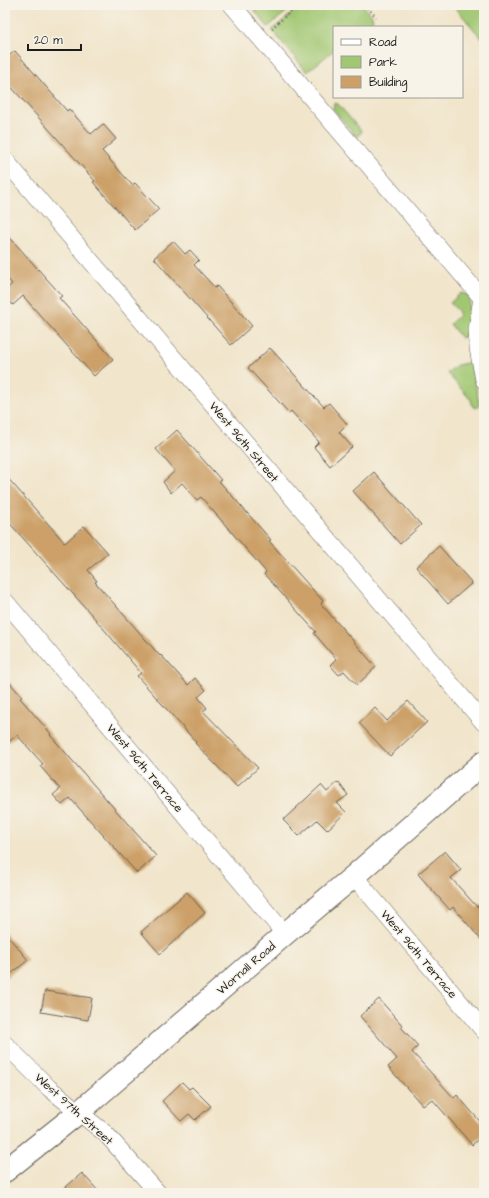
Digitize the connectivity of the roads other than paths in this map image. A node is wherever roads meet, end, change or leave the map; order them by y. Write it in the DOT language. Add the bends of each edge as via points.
graph roads {
  1 [pos="232,5"];
  2 [pos="5,160"];
  3 [pos="483,296"];
  4 [pos="484,380"];
  5 [pos="5,601"];
  6 [pos="484,723"];
  7 [pos="484,762"];
  8 [pos="354,876"];
  9 [pos="285,934"];
  10 [pos="484,1031"];
  11 [pos="5,1044"];
  12 [pos="78,1113"];
  13 [pos="5,1171"];
  14 [pos="158,1193"];
  1 -- 3 [label="street"];
  2 -- 6 [label="street, West 96th Street"];
  3 -- 4 [label="street" via="477,329"];
  5 -- 9 [label="street, West 96th Terrace"];
  7 -- 8 [label="main road, Wornall Road"];
  8 -- 9 [label="main road, Wornall Road"];
  8 -- 10 [label="street, West 96th Terrace"];
  9 -- 12 [label="main road, Wornall Road"];
  11 -- 12 [label="street, West 97th Street"];
  12 -- 13 [label="main road, Wornall Road"];
  12 -- 14 [label="street, West 97th Street" via="106,1134"];
}
